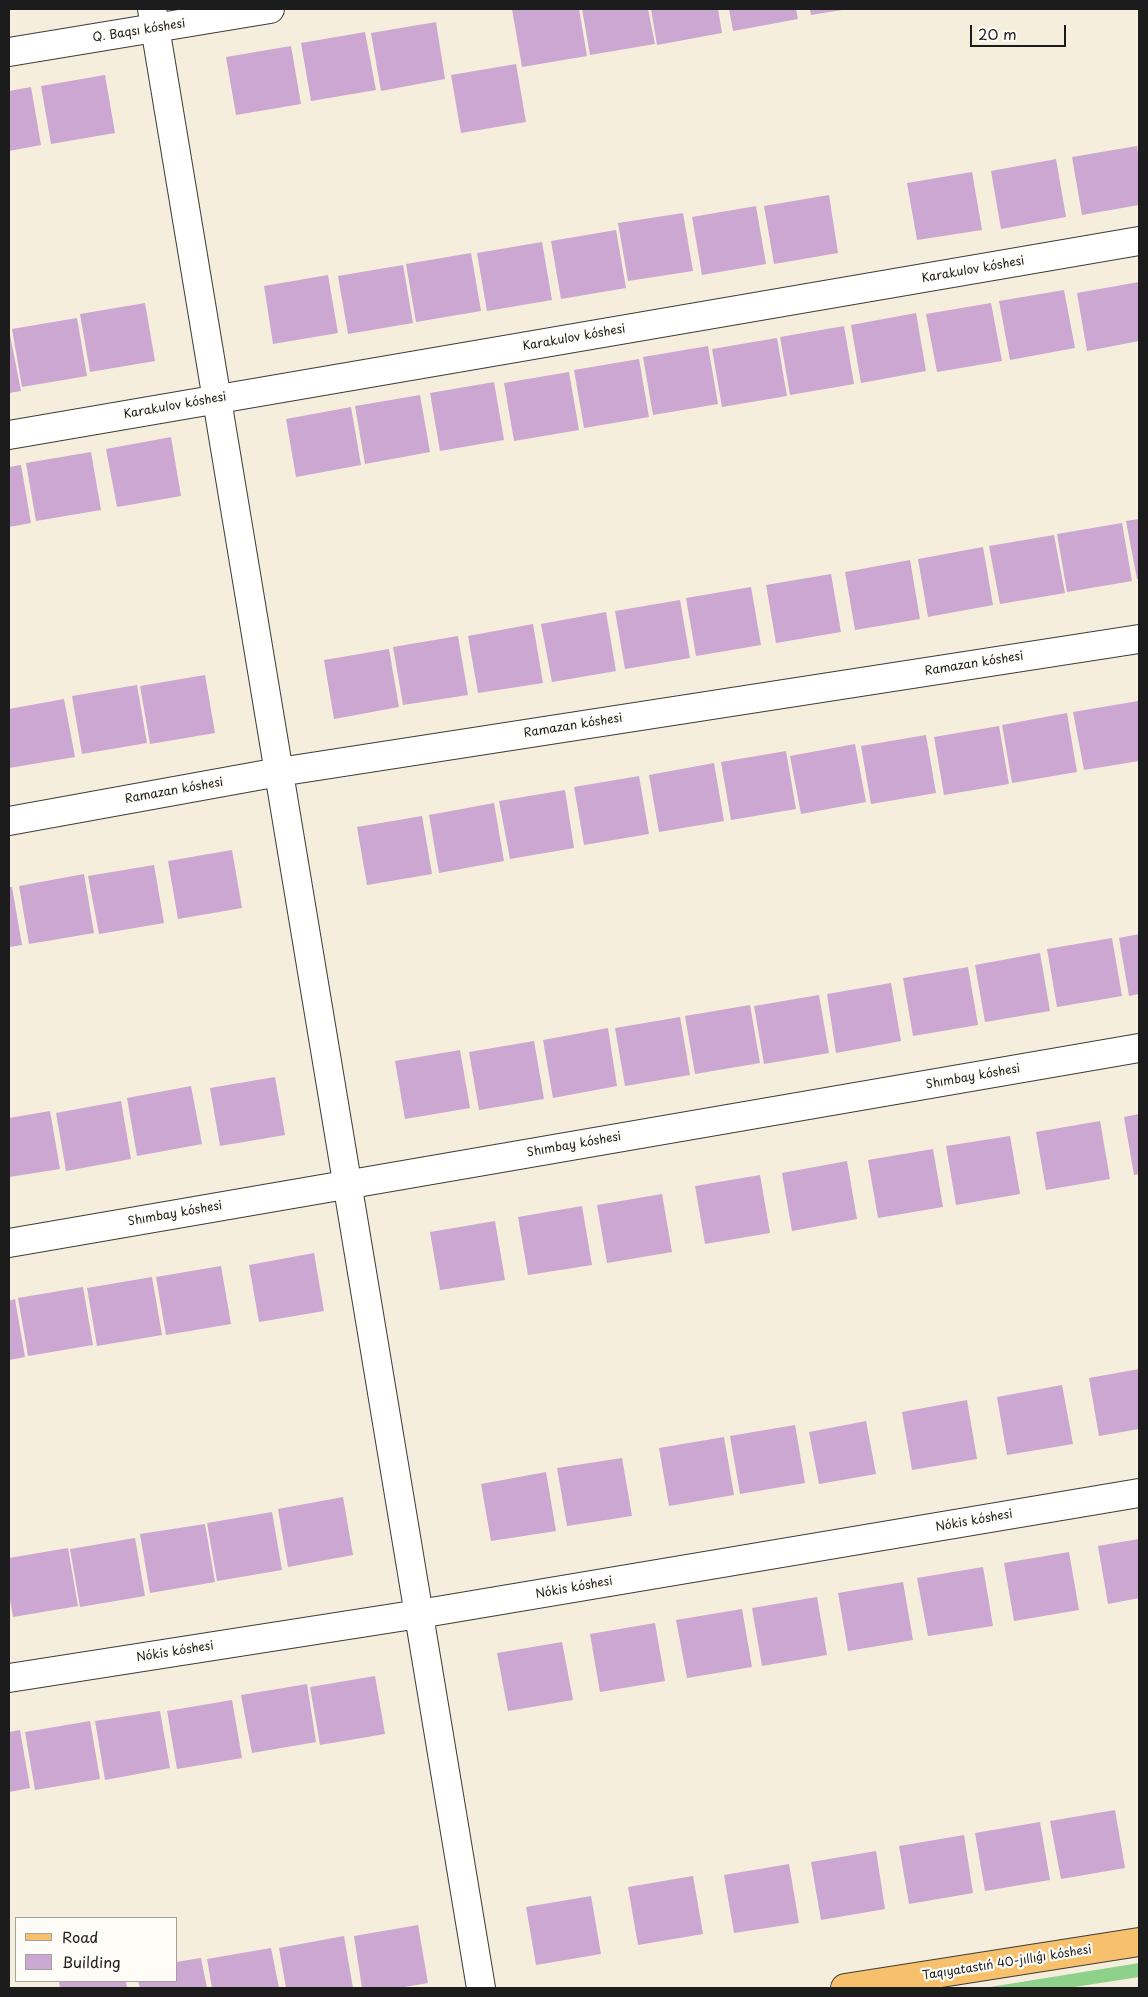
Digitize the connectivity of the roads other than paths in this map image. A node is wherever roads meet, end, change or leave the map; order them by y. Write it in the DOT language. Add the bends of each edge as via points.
graph roads {
  1 [pos="270,9"];
  2 [pos="154,18"];
  3 [pos="9,52"];
  4 [pos="1139,241"];
  5 [pos="217,399"];
  6 [pos="9,435"];
  7 [pos="1139,639"];
  8 [pos="279,772"];
  9 [pos="9,821"];
  10 [pos="1139,1048"];
  11 [pos="348,1184"];
  12 [pos="9,1244"];
  13 [pos="1139,1493"];
  14 [pos="419,1614"];
  15 [pos="9,1678"];
  16 [pos="1139,1942"];
  17 [pos="481,1988"];
  18 [pos="845,1988"];
  1 -- 2 [label="street, Q. Baqsı kóshesi"];
  2 -- 3 [label="street, Q. Baqsı kóshesi"];
  2 -- 5 [label="street"];
  4 -- 5 [label="street, Karakulov kóshesi"];
  5 -- 6 [label="street, Karakulov kóshesi"];
  5 -- 8 [label="street"];
  7 -- 8 [label="street, Ramazan kóshesi"];
  8 -- 9 [label="street, Ramazan kóshesi"];
  8 -- 11 [label="street"];
  10 -- 11 [label="street, Shımbay kóshesi"];
  11 -- 12 [label="street, Shımbay kóshesi"];
  11 -- 14 [label="street"];
  13 -- 14 [label="street, Nókis kóshesi"];
  14 -- 15 [label="street, Nókis kóshesi"];
  14 -- 17 [label="street"];
  16 -- 18 [label="main road, Taqıyatastıń 40-jıllıǵı kóshesi"];
}
